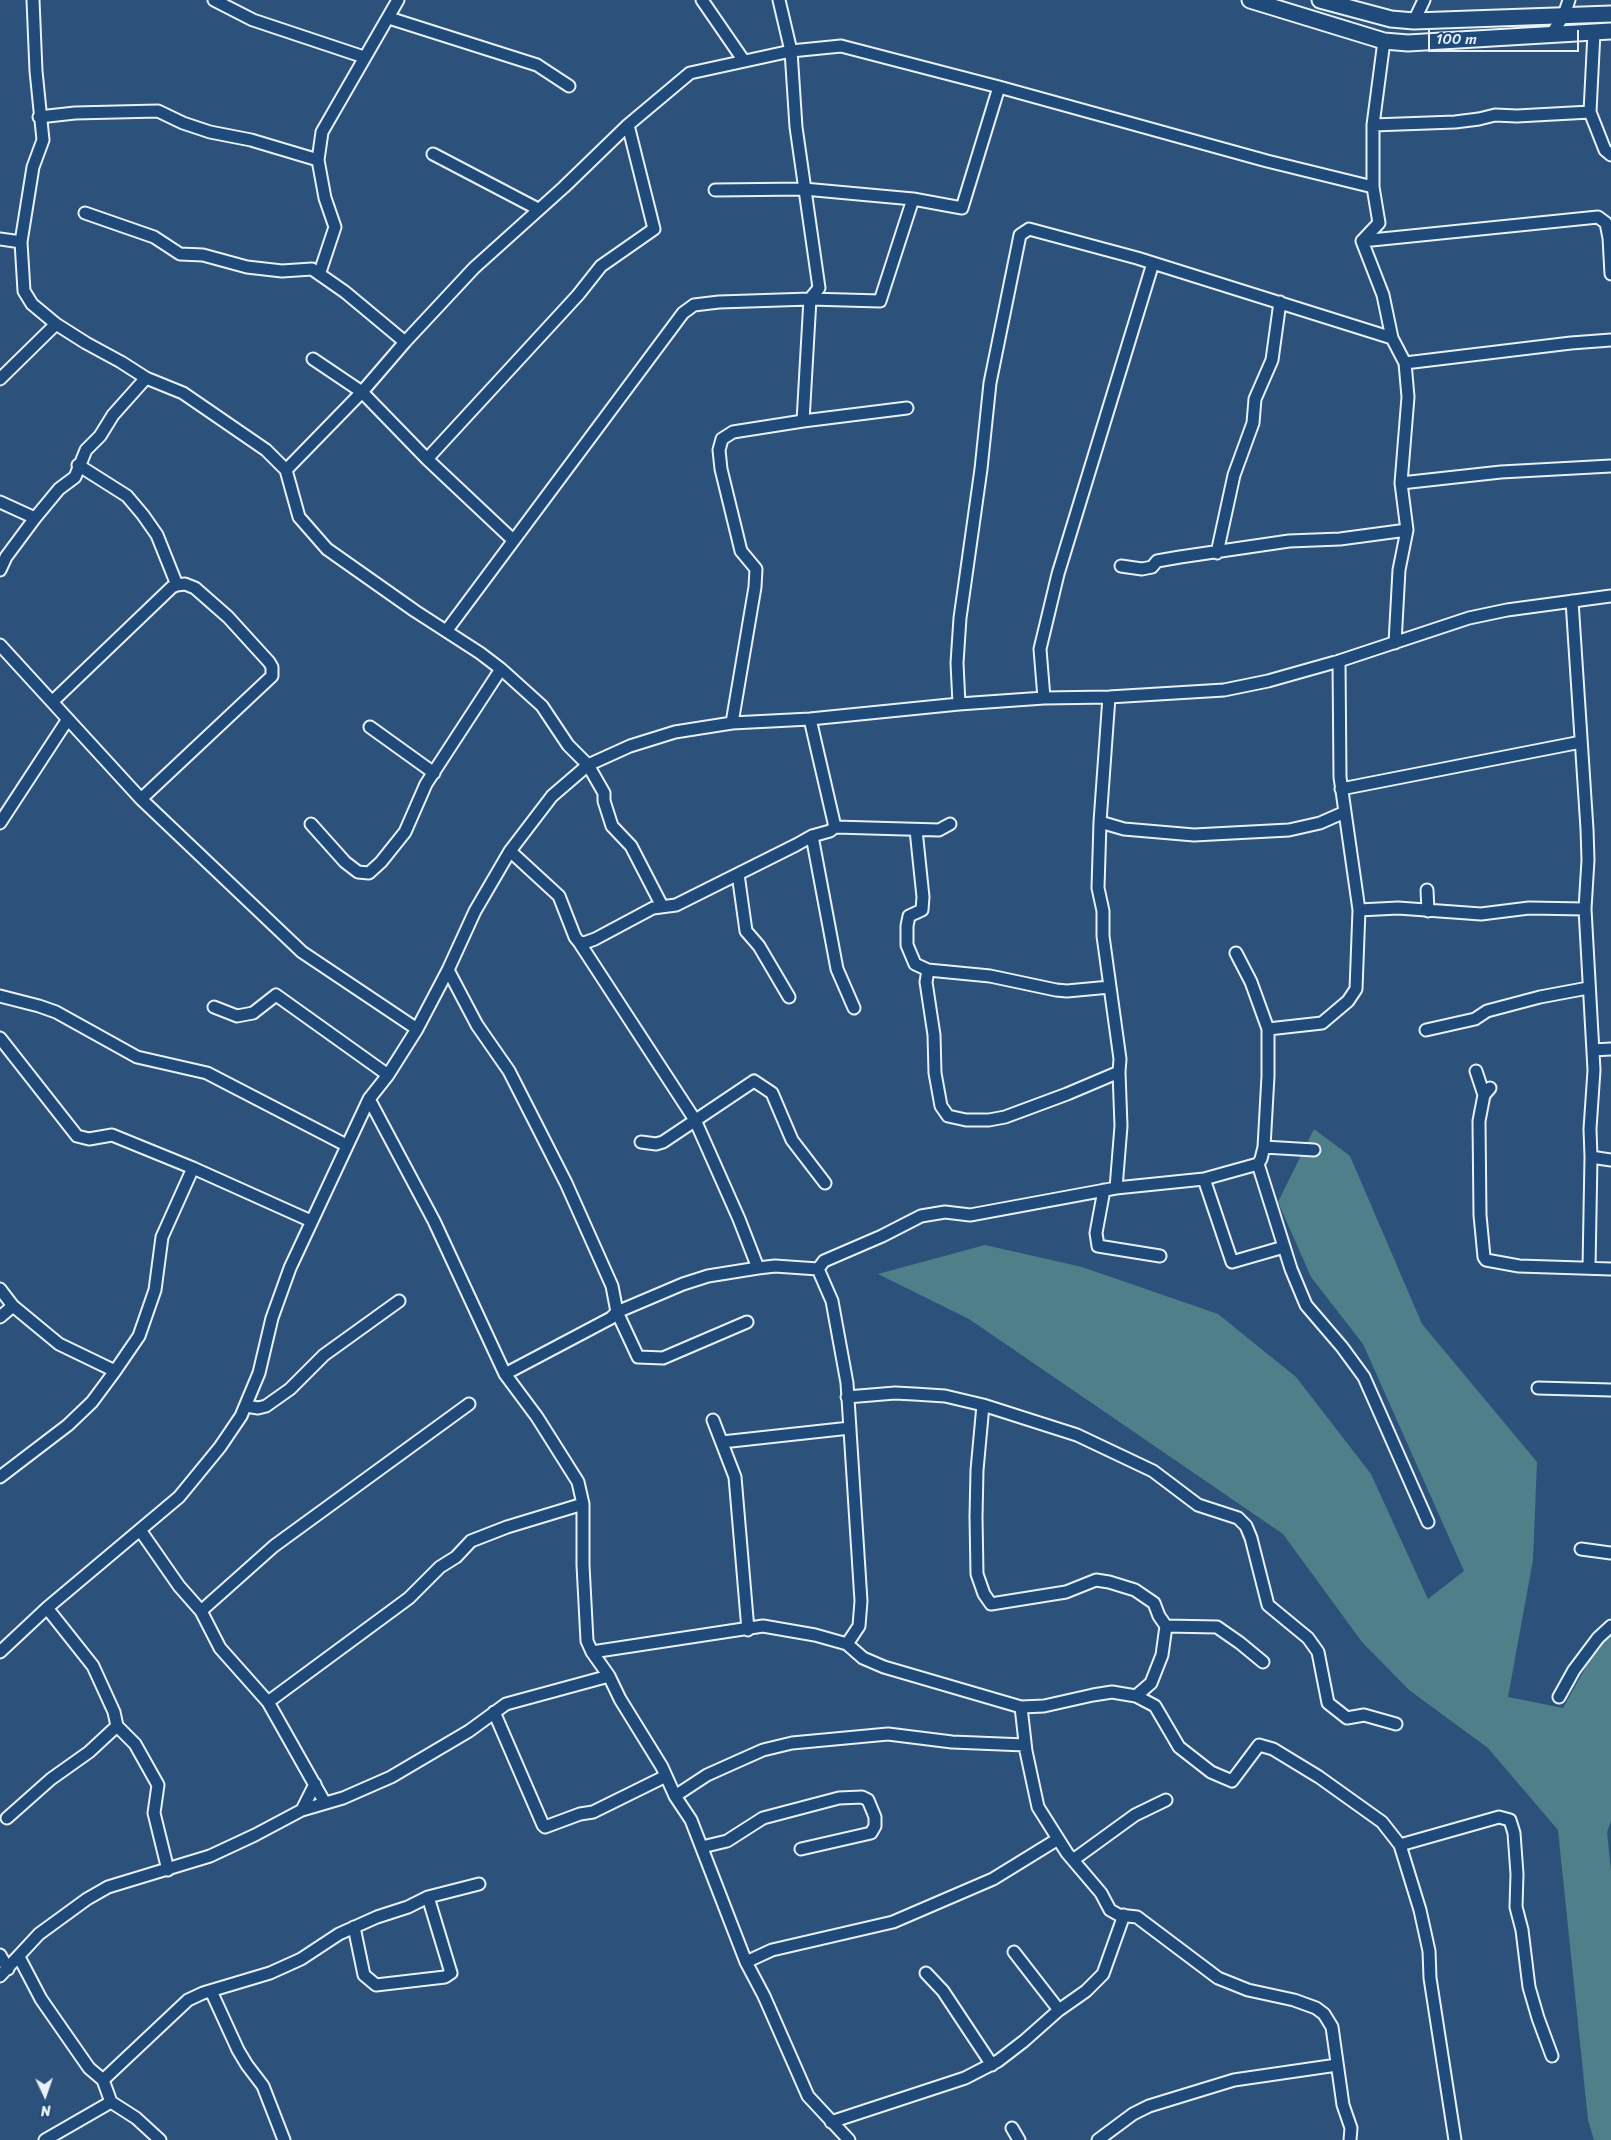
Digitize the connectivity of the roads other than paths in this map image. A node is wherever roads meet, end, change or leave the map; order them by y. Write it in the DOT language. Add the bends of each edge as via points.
graph roads {
  1 [pos="33,0"];
  2 [pos="214,0"];
  3 [pos="398,0"];
  4 [pos="702,0"];
  5 [pos="778,0"];
  6 [pos="1250,0"];
  7 [pos="1320,0"];
  8 [pos="1424,0"];
  9 [pos="1569,0"];
  10 [pos="1611,14"];
  11 [pos="1564,16"];
  12 [pos="389,18"];
  13 [pos="1414,21"];
  14 [pos="1611,31"];
  15 [pos="1594,32"];
  16 [pos="1551,35"];
  17 [pos="1384,41"];
  18 [pos="792,51"];
  19 [pos="364,57"];
  20 [pos="744,61"];
  21 [pos="569,86"];
  22 [pos="999,87"];
  23 [pos="1590,112"];
  24 [pos="39,117"];
  25 [pos="628,125"];
  26 [pos="1373,125"];
  27 [pos="433,154"];
  28 [pos="1611,155"];
  29 [pos="318,160"];
  30 [pos="1373,187"];
  31 [pos="804,189"];
  32 [pos="715,190"];
  33 [pos="913,199"];
  34 [pos="538,209"];
  35 [pos="85,213"];
  36 [pos="0,239"];
  37 [pos="1362,241"];
  38 [pos="21,242"];
  39 [pos="1153,263"];
  40 [pos="320,272"];
  41 [pos="1611,274"];
  42 [pos="810,299"];
  43 [pos="1280,302"];
  44 [pos="56,324"];
  45 [pos="1392,338"];
  46 [pos="1611,340"];
  47 [pos="404,342"];
  48 [pos="313,359"];
  49 [pos="1405,363"];
  50 [pos="146,378"];
  51 [pos="0,379"];
  52 [pos="362,392"];
  53 [pos="907,408"];
  54 [pos="803,421"];
  55 [pos="427,459"];
  56 [pos="78,465"];
  57 [pos="1611,466"];
  58 [pos="286,470"];
  59 [pos="1401,483"];
  60 [pos="0,502"];
  61 [pos="35,518"];
  62 [pos="1407,530"];
  63 [pos="513,540"];
  64 [pos="1217,552"];
  65 [pos="1120,566"];
  66 [pos="0,570"];
  67 [pos="177,585"];
  68 [pos="1611,596"];
  69 [pos="1572,601"];
  70 [pos="446,630"];
  71 [pos="1395,643"];
  72 [pos="0,646"];
  73 [pos="1339,661"];
  74 [pos="501,669"];
  75 [pos="1109,697"];
  76 [pos="1044,698"];
  77 [pos="53,701"];
  78 [pos="959,704"];
  79 [pos="68,719"];
  80 [pos="810,719"];
  81 [pos="732,723"];
  82 [pos="370,727"];
  83 [pos="1581,742"];
  84 [pos="588,765"];
  85 [pos="434,773"];
  86 [pos="1342,789"];
  87 [pos="141,799"];
  88 [pos="1345,812"];
  89 [pos="1100,822"];
  90 [pos="0,823"];
  91 [pos="311,824"];
  92 [pos="950,824"];
  93 [pos="835,827"];
  94 [pos="916,830"];
  95 [pos="812,836"];
  96 [pos="510,851"];
  97 [pos="738,874"];
  98 [pos="1427,890"];
  99 [pos="662,906"];
  100 [pos="1585,909"];
  101 [pos="1359,910"];
  102 [pos="1428,911"];
  103 [pos="579,942"];
  104 [pos="1236,953"];
  105 [pos="448,970"];
  106 [pos="928,970"];
  107 [pos="1110,987"];
  108 [pos="1588,988"];
  109 [pos="0,996"];
  110 [pos="789,997"];
  111 [pos="214,1007"];
  112 [pos="854,1008"];
  113 [pos="1268,1028"];
  114 [pos="417,1029"];
  115 [pos="1426,1030"];
  116 [pos="0,1038"];
  117 [pos="1611,1049"];
  118 [pos="1593,1050"];
  119 [pos="1476,1071"];
  120 [pos="1118,1072"];
  121 [pos="388,1075"];
  122 [pos="369,1099"];
  123 [pos="695,1120"];
  124 [pos="641,1142"];
  125 [pos="346,1145"];
  126 [pos="1264,1147"];
  127 [pos="1314,1150"];
  128 [pos="1592,1157"];
  129 [pos="1611,1160"];
  130 [pos="1258,1164"];
  131 [pos="193,1168"];
  132 [pos="1204,1180"];
  133 [pos="825,1183"];
  134 [pos="1110,1189"];
  135 [pos="311,1221"];
  136 [pos="1284,1248"];
  137 [pos="1160,1256"];
  138 [pos="758,1268"];
  139 [pos="1589,1268"];
  140 [pos="818,1269"];
  141 [pos="1611,1269"];
  142 [pos="0,1289"];
  143 [pos="399,1301"];
  144 [pos="13,1306"];
  145 [pos="617,1312"];
  146 [pos="0,1317"];
  147 [pos="748,1322"];
  148 [pos="115,1371"];
  149 [pos="505,1374"];
  150 [pos="1538,1388"];
  151 [pos="1611,1390"];
  152 [pos="847,1397"];
  153 [pos="469,1404"];
  154 [pos="983,1405"];
  155 [pos="246,1406"];
  156 [pos="712,1420"];
  157 [pos="850,1428"];
  158 [pos="722,1442"];
  159 [pos="0,1477"];
  160 [pos="583,1504"];
  161 [pos="1428,1522"];
  162 [pos="140,1530"];
  163 [pos="1581,1549"];
  164 [pos="1611,1553"];
  165 [pos="47,1608"];
  166 [pos="201,1611"];
  167 [pos="1166,1626"];
  168 [pos="1611,1626"];
  169 [pos="748,1630"];
  170 [pos="847,1644"];
  171 [pos="0,1652"];
  172 [pos="592,1652"];
  173 [pos="1263,1662"];
  174 [pos="609,1676"];
  175 [pos="1136,1696"];
  176 [pos="1559,1697"];
  177 [pos="268,1702"];
  178 [pos="1021,1707"];
  179 [pos="494,1712"];
  180 [pos="1396,1724"];
  181 [pos="117,1726"];
  182 [pos="1025,1745"];
  183 [pos="666,1776"];
  184 [pos="315,1784"];
  185 [pos="675,1796"];
  186 [pos="1166,1800"];
  187 [pos="325,1803"];
  188 [pos="302,1810"];
  189 [pos="7,1818"];
  190 [pos="1058,1840"];
  191 [pos="1400,1845"];
  192 [pos="702,1847"];
  193 [pos="801,1849"];
  194 [pos="1073,1860"];
  195 [pos="168,1870"];
  196 [pos="479,1884"];
  197 [pos="428,1897"];
  198 [pos="1124,1915"];
  199 [pos="354,1927"];
  200 [pos="1014,1952"];
  201 [pos="0,1955"];
  202 [pos="19,1957"];
  203 [pos="746,1962"];
  204 [pos="4,1972"];
  205 [pos="926,1973"];
  206 [pos="211,1991"];
  207 [pos="1059,2010"];
  208 [pos="1552,2056"];
  209 [pos="992,2065"];
  210 [pos="1338,2065"];
  211 [pos="103,2080"];
  212 [pos="111,2102"];
  213 [pos="831,2122"];
  214 [pos="1012,2128"];
  215 [pos="45,2140"];
  216 [pos="160,2140"];
  217 [pos="284,2140"];
  218 [pos="849,2140"];
  219 [pos="1019,2140"];
  220 [pos="1098,2140"];
  221 [pos="1350,2140"];
  222 [pos="1455,2140"];
  1 -- 24 [label="street"];
  2 -- 19 [label="street" via="253,20"];
  3 -- 12 [label="street"];
  4 -- 20 [label="street"];
  5 -- 18 [label="street"];
  6 -- 17 [label="street"];
  7 -- 13 [label="street" via="1391,19"];
  8 -- 13 [label="street"];
  9 -- 11 [label="street"];
  10 -- 11 [label="street"];
  11 -- 13 [label="street"];
  11 -- 16 [label="street"];
  12 -- 19 [label="street"];
  12 -- 21 [label="street" via="537,65"];
  14 -- 15 [label="street"];
  15 -- 16 [label="street"];
  15 -- 23 [label="street"];
  16 -- 17 [label="street" via="1408,43"];
  17 -- 26 [label="street"];
  18 -- 20 [label="street"];
  18 -- 22 [label="street" via="841,46"];
  18 -- 31 [label="street" via="796,128"];
  19 -- 29 [label="street" via="322,132"];
  20 -- 25 [label="street" via="690,73"];
  22 -- 30 [label="street"];
  22 -- 33 [label="street" via="962,208"];
  23 -- 26 [label="street" via="1495,115 1455,122"];
  23 -- 28 [label="street" via="1605,150"];
  24 -- 29 [label="street" via="158,112 210,132 251,140"];
  24 -- 38 [label="street" via="43,140 33,167"];
  25 -- 34 [label="street"];
  25 -- 55 [label="street" via="654,229 601,266"];
  26 -- 30 [label="street"];
  27 -- 34 [label="street"];
  29 -- 40 [label="street" via="335,227"];
  30 -- 37 [label="street" via="1380,223"];
  31 -- 32 [label="street"];
  31 -- 33 [label="street"];
  31 -- 42 [label="street" via="819,288"];
  33 -- 42 [label="street" via="880,301"];
  34 -- 47 [label="street" via="474,268"];
  35 -- 40 [label="street" via="154,237 180,254 203,255 247,267"];
  36 -- 38 [label="street"];
  37 -- 41 [label="street" via="1598,217 1606,223 1610,238"];
  37 -- 45 [label="street" via="1383,295"];
  38 -- 44 [label="street" via="24,291 32,304"];
  39 -- 43 [label="street"];
  39 -- 76 [label="street" via="1058,574 1040,649"];
  39 -- 78 [label="street" via="1029,229 1020,235 990,383 962,603 957,662"];
  40 -- 47 [label="street"];
  42 -- 54 [label="street"];
  42 -- 63 [label="street" via="694,305 683,313"];
  43 -- 45 [label="street"];
  43 -- 64 [label="street" via="1272,360 1256,398 1253,423 1234,475"];
  44 -- 50 [label="street"];
  44 -- 51 [label="street"];
  45 -- 49 [label="street"];
  46 -- 49 [label="street"];
  47 -- 52 [label="street"];
  48 -- 52 [label="street"];
  49 -- 59 [label="street" via="1408,397"];
  50 -- 56 [label="street" via="123,402"];
  50 -- 58 [label="street" via="184,393 266,450"];
  52 -- 55 [label="street"];
  52 -- 58 [label="street"];
  53 -- 54 [label="street"];
  54 -- 81 [label="street" via="733,432 722,439 719,450 741,551 756,569"];
  55 -- 63 [label="street"];
  56 -- 61 [label="street" via="75,477 59,489"];
  56 -- 67 [label="street" via="126,496 143,515 157,535"];
  57 -- 59 [label="street" via="1501,472"];
  58 -- 70 [label="street" via="299,517 327,549"];
  59 -- 62 [label="street"];
  60 -- 61 [label="street"];
  61 -- 66 [label="street"];
  62 -- 64 [label="street" via="1340,539 1289,541"];
  62 -- 71 [label="street" via="1400,570"];
  63 -- 70 [label="street"];
  64 -- 65 [label="street" via="1157,561 1152,567 1142,569"];
  67 -- 77 [label="street"];
  67 -- 87 [label="street" via="195,588 228,617 269,662 272,676"];
  68 -- 69 [label="street"];
  69 -- 71 [label="street" via="1469,618"];
  69 -- 83 [label="street"];
  70 -- 74 [label="street"];
  71 -- 73 [label="street"];
  72 -- 77 [label="street"];
  73 -- 75 [label="street" via="1224,690"];
  73 -- 86 [label="street"];
  74 -- 84 [label="street" via="542,706 568,745"];
  74 -- 85 [label="street"];
  75 -- 76 [label="street"];
  75 -- 89 [label="street"];
  76 -- 78 [label="street"];
  77 -- 79 [label="street"];
  78 -- 80 [label="street"];
  79 -- 87 [label="street"];
  79 -- 90 [label="street"];
  80 -- 81 [label="street"];
  80 -- 93 [label="street"];
  81 -- 84 [label="street" via="675,732 630,746"];
  82 -- 85 [label="street"];
  83 -- 86 [label="street"];
  83 -- 100 [label="street" via="1588,860"];
  84 -- 96 [label="street" via="552,796"];
  84 -- 99 [label="street" via="604,793 612,826 631,846"];
  85 -- 91 [label="street" via="405,832 382,862 369,873 358,872 345,862"];
  86 -- 88 [label="street"];
  87 -- 114 [label="street" via="302,952"];
  88 -- 89 [label="street" via="1320,823 1289,830 1194,835 1124,829"];
  88 -- 101 [label="street"];
  89 -- 107 [label="street" via="1098,888"];
  92 -- 94 [label="street" via="939,830"];
  93 -- 94 [label="street"];
  93 -- 95 [label="street"];
  94 -- 106 [label="street" via="922,910 909,916 907,945 915,964"];
  95 -- 97 [label="street"];
  95 -- 112 [label="street" via="837,969"];
  96 -- 103 [label="street" via="559,896"];
  96 -- 105 [label="street" via="475,911"];
  97 -- 99 [label="street" via="676,905"];
  97 -- 110 [label="street" via="746,930"];
  98 -- 102 [label="street"];
  99 -- 103 [label="street" via="589,942"];
  100 -- 102 [label="street" via="1529,908 1481,914"];
  100 -- 108 [label="street"];
  101 -- 102 [label="street" via="1398,908"];
  101 -- 113 [label="street" via="1358,978 1356,989 1348,1001 1322,1023"];
  103 -- 123 [label="street"];
  104 -- 113 [label="street"];
  105 -- 114 [label="street"];
  105 -- 145 [label="street" via="477,1025 509,1071 550,1150 612,1286"];
  106 -- 107 [label="street" via="990,976 1056,990"];
  106 -- 120 [label="street" via="926,982 940,1106 948,1116 971,1120 1005,1117"];
  107 -- 120 [label="street" via="1120,1059"];
  108 -- 115 [label="street" via="1540,996 1487,1011 1475,1019"];
  108 -- 118 [label="street"];
  109 -- 125 [label="street" via="56,1012 136,1057 207,1073"];
  111 -- 121 [label="street" via="237,1016 253,1014 276,995"];
  113 -- 126 [label="street"];
  114 -- 121 [label="street"];
  116 -- 131 [label="street" via="77,1136 89,1139 112,1135"];
  117 -- 118 [label="street"];
  118 -- 128 [label="street"];
  119 -- 139 [label="street" via="1487,1092 1479,1125 1484,1257 1519,1266"];
  120 -- 134 [label="street" via="1122,1126"];
  121 -- 122 [label="street"];
  122 -- 125 [label="street"];
  122 -- 149 [label="street" via="434,1221"];
  123 -- 124 [label="street" via="663,1142"];
  123 -- 133 [label="street" via="754,1081 760,1083 772,1094 792,1140"];
  123 -- 138 [label="street"];
  125 -- 135 [label="street"];
  126 -- 127 [label="street"];
  126 -- 130 [label="street"];
  128 -- 129 [label="street"];
  128 -- 139 [label="street"];
  130 -- 132 [label="street"];
  130 -- 136 [label="street"];
  131 -- 135 [label="street"];
  131 -- 148 [label="street" via="162,1236 155,1290 139,1336"];
  132 -- 134 [label="street"];
  132 -- 136 [label="street" via="1232,1262"];
  134 -- 137 [label="street" via="1096,1233 1098,1246"];
  134 -- 140 [label="street" via="970,1215 944,1212 921,1216 824,1261"];
  135 -- 155 [label="street" via="275,1310 259,1373"];
  136 -- 161 [label="street" via="1306,1305 1364,1377"];
  138 -- 140 [label="street"];
  138 -- 145 [label="street" via="708,1276"];
  139 -- 141 [label="street"];
  140 -- 152 [label="street" via="832,1301"];
  142 -- 144 [label="street"];
  143 -- 155 [label="street" via="324,1355 290,1389 266,1406"];
  144 -- 146 [label="street"];
  144 -- 148 [label="street" via="59,1344"];
  145 -- 147 [label="street" via="638,1357 663,1358"];
  145 -- 149 [label="street"];
  148 -- 159 [label="street" via="92,1402 68,1425"];
  149 -- 160 [label="street" via="578,1482"];
  150 -- 151 [label="street"];
  152 -- 154 [label="street" via="914,1394 945,1396"];
  152 -- 157 [label="street"];
  153 -- 166 [label="street" via="274,1546"];
  154 -- 167 [label="street" via="977,1470 977,1574 991,1604 1066,1592 1096,1580 1136,1590 1154,1604"];
  154 -- 180 [label="street" via="1077,1435 1153,1471 1198,1505 1238,1518 1251,1538 1268,1605 1308,1638 1318,1652 1328,1703 1347,1718 1364,1715"];
  155 -- 162 [label="street" via="220,1447 189,1486"];
  156 -- 158 [label="street"];
  157 -- 158 [label="street"];
  157 -- 170 [label="street" via="861,1601 860,1626"];
  158 -- 169 [label="street" via="735,1477"];
  160 -- 172 [label="street" via="587,1640"];
  160 -- 177 [label="street" via="471,1541 409,1598"];
  162 -- 165 [label="street"];
  162 -- 166 [label="street" via="179,1586"];
  163 -- 164 [label="street"];
  165 -- 171 [label="street"];
  165 -- 181 [label="street" via="93,1666"];
  166 -- 177 [label="street" via="220,1648"];
  167 -- 173 [label="street" via="1218,1627"];
  167 -- 175 [label="street" via="1162,1654 1151,1683"];
  168 -- 176 [label="street" via="1574,1670"];
  169 -- 170 [label="street" via="763,1626"];
  169 -- 172 [label="street"];
  170 -- 178 [label="street" via="863,1658 884,1667"];
  172 -- 174 [label="street"];
  174 -- 179 [label="street" via="514,1701"];
  174 -- 183 [label="street"];
  175 -- 178 [label="street" via="1112,1692 1044,1706"];
  175 -- 191 [label="street" via="1155,1706 1179,1747 1211,1772 1232,1781 1259,1745 1273,1749 1382,1822"];
  177 -- 184 [label="street"];
  178 -- 182 [label="street"];
  179 -- 183 [label="street" via="545,1827 593,1812"];
  179 -- 187 [label="street" via="469,1731 391,1777"];
  181 -- 189 [label="street"];
  181 -- 195 [label="street" via="136,1744 158,1785 154,1813"];
  182 -- 185 [label="street" via="952,1742 888,1734 792,1743 763,1750 736,1762"];
  182 -- 190 [label="street" via="1038,1807"];
  183 -- 185 [label="street"];
  184 -- 187 [label="street"];
  184 -- 188 [label="street"];
  185 -- 192 [label="street" via="691,1820"];
  186 -- 194 [label="street" via="1134,1815"];
  187 -- 188 [label="street"];
  188 -- 195 [label="street" via="225,1849"];
  190 -- 194 [label="street"];
  190 -- 203 [label="street" via="993,1879 893,1922 772,1950"];
  191 -- 208 [label="street" via="1499,1817 1510,1820 1514,1833 1516,1907 1529,1987"];
  191 -- 222 [label="street" via="1429,1951 1430,1978"];
  192 -- 193 [label="street" via="727,1841 764,1818 839,1798 862,1797 868,1800 875,1826 871,1833"];
  192 -- 203 [label="street"];
  194 -- 198 [label="street" via="1101,1893 1110,1910"];
  195 -- 202 [label="street" via="108,1887 87,1899 39,1934"];
  196 -- 197 [label="street"];
  197 -- 199 [label="street"];
  197 -- 199 [label="street" via="451,1973 445,1977 376,1985 364,1975"];
  198 -- 207 [label="street" via="1104,1974"];
  198 -- 210 [label="street" via="1142,1920 1218,1978 1248,1990 1316,2008 1332,2026"];
  199 -- 206 [label="street" via="301,1959 270,1973"];
  200 -- 207 [label="street"];
  201 -- 204 [label="street"];
  202 -- 204 [label="street"];
  202 -- 211 [label="street" via="41,1999 89,2068"];
  203 -- 213 [label="street" via="808,2096"];
  205 -- 209 [label="street" via="944,1991"];
  206 -- 211 [label="street" via="188,2000"];
  206 -- 217 [label="street" via="242,2058 263,2086"];
  207 -- 209 [label="street" via="1024,2042"];
  209 -- 213 [label="street" via="965,2078"];
  210 -- 220 [label="street" via="1234,2080 1149,2106"];
  210 -- 221 [label="street" via="1343,2104 1351,2128"];
  211 -- 212 [label="street"];
  212 -- 215 [label="street"];
  212 -- 216 [label="street" via="136,2118"];
  213 -- 218 [label="street"];
  214 -- 219 [label="street"];
}
